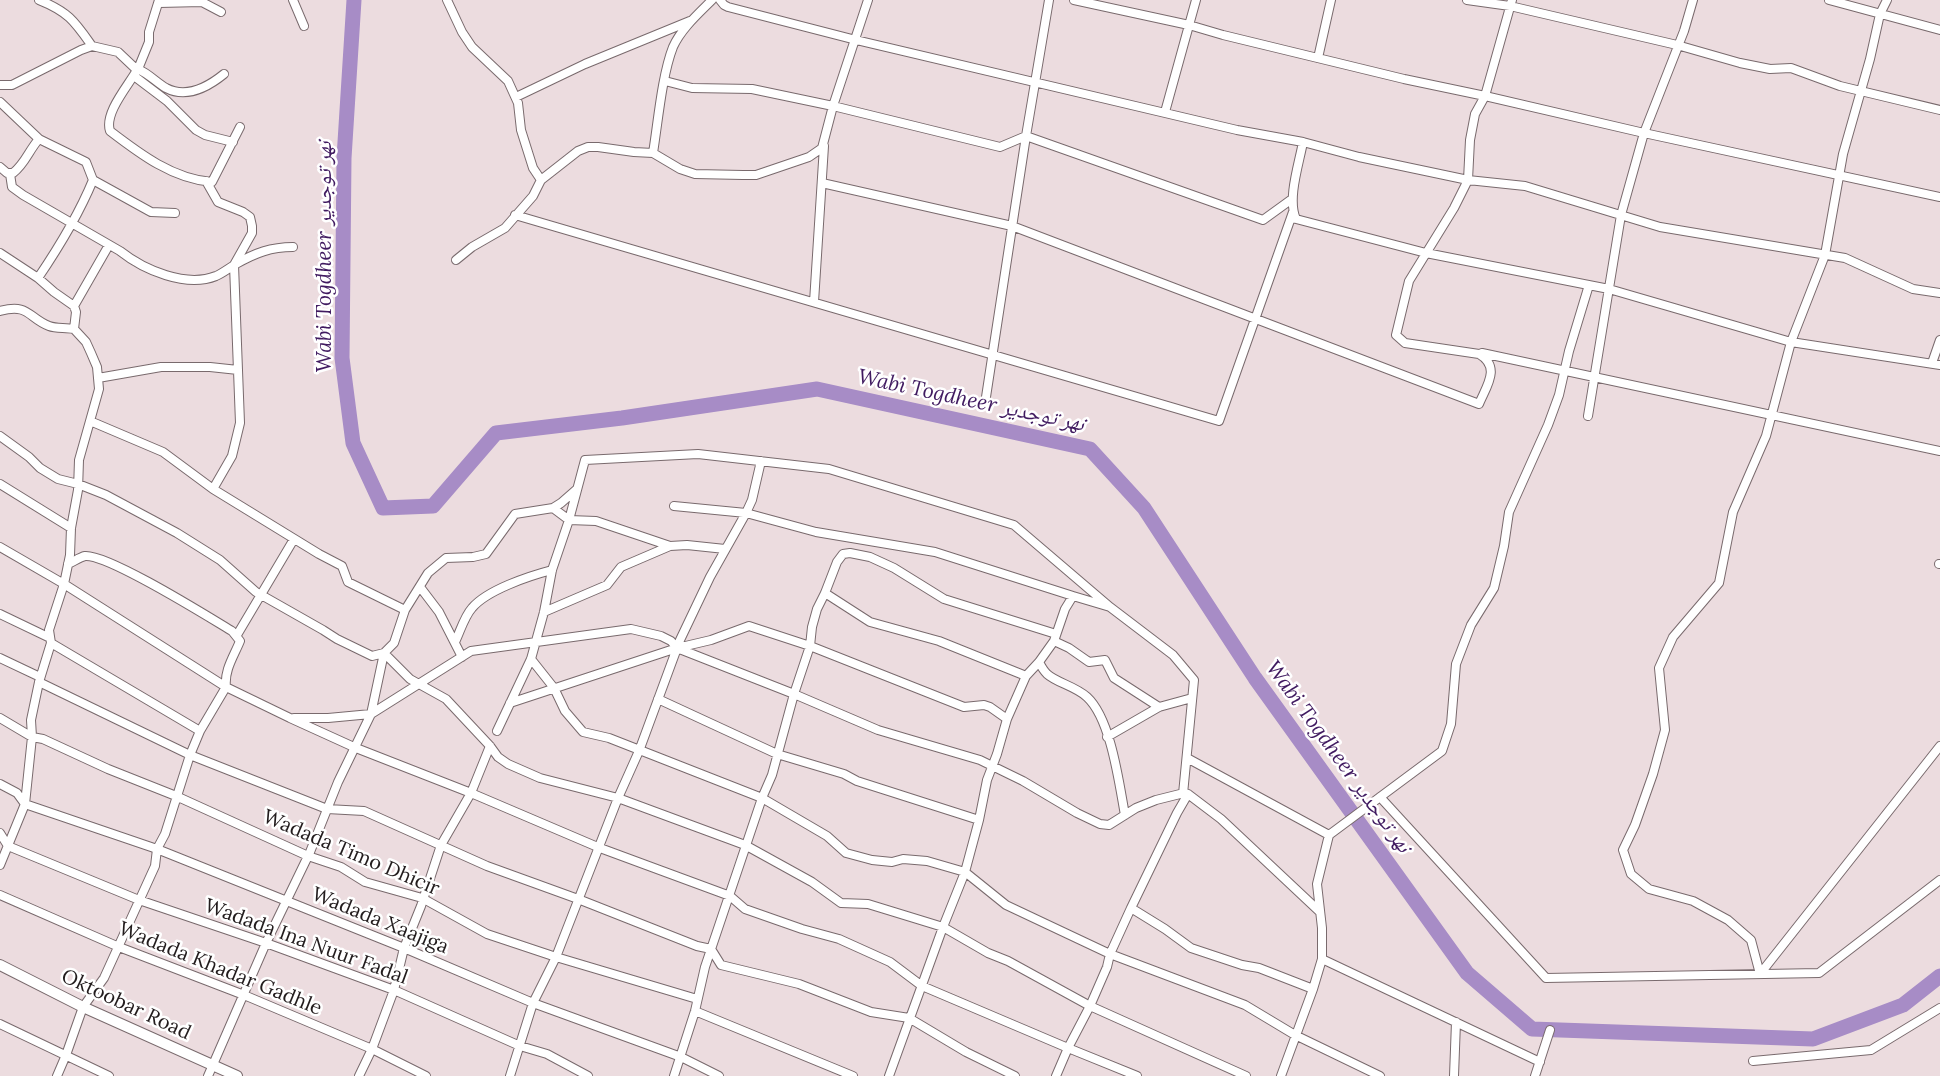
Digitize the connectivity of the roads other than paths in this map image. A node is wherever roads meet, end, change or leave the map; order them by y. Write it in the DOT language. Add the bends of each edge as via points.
graph roads {
  1 [pos="39,0"];
  2 [pos="293,0"];
  3 [pos="447,0"];
  4 [pos="711,0"];
  5 [pos="720,0"];
  6 [pos="868,0"];
  7 [pos="1049,0"];
  8 [pos="1074,0"];
  9 [pos="1196,0"];
  10 [pos="1331,0"];
  11 [pos="1467,0"];
  12 [pos="1693,0"];
  13 [pos="1829,0"];
  14 [pos="1887,0"];
  15 [pos="159,2"];
  16 [pos="1511,3"];
  17 [pos="220,12"];
  18 [pos="1880,14"];
  19 [pos="690,21"];
  20 [pos="1189,25"];
  21 [pos="304,26"];
  22 [pos="1940,30"];
  23 [pos="855,40"];
  24 [pos="1677,45"];
  25 [pos="93,46"];
  26 [pos="1318,58"];
  27 [pos="136,72"];
  28 [pos="224,74"];
  29 [pos="665,81"];
  30 [pos="1036,82"];
  31 [pos="0,85"];
  32 [pos="1860,91"];
  33 [pos="1485,96"];
  34 [pos="516,97"];
  35 [pos="0,102"];
  36 [pos="833,106"];
  37 [pos="1940,110"];
  38 [pos="1164,112"];
  39 [pos="240,127"];
  40 [pos="1644,133"];
  41 [pos="1026,136"];
  42 [pos="39,139"];
  43 [pos="233,142"];
  44 [pos="1303,142"];
  45 [pos="824,146"];
  46 [pos="653,153"];
  47 [pos="0,167"];
  48 [pos="10,174"];
  49 [pos="1838,176"];
  50 [pos="93,180"];
  51 [pos="541,180"];
  52 [pos="1468,180"];
  53 [pos="206,181"];
  54 [pos="822,183"];
  55 [pos="1940,197"];
  56 [pos="1292,199"];
  57 [pos="1293,212"];
  58 [pos="175,213"];
  59 [pos="515,215"];
  60 [pos="1621,215"];
  61 [pos="71,222"];
  62 [pos="1012,226"];
  63 [pos="109,245"];
  64 [pos="293,247"];
  65 [pos="0,253"];
  66 [pos="1426,253"];
  67 [pos="1825,255"];
  68 [pos="456,260"];
  69 [pos="234,265"];
  70 [pos="38,278"];
  71 [pos="1589,285"];
  72 [pos="1609,290"];
  73 [pos="1940,293"];
  74 [pos="814,303"];
  75 [pos="74,306"];
  76 [pos="0,311"];
  77 [pos="1255,319"];
  78 [pos="74,329"];
  79 [pos="1396,334"];
  80 [pos="1940,340"];
  81 [pos="1791,342"];
  82 [pos="992,355"];
  83 [pos="1936,364"];
  84 [pos="238,370"];
  85 [pos="1564,371"];
  86 [pos="1595,377"];
  87 [pos="98,378"];
  88 [pos="986,397"];
  89 [pos="1772,415"];
  90 [pos="1588,416"];
  91 [pos="90,421"];
  92 [pos="0,436"];
  93 [pos="1940,452"];
  94 [pos="761,461"];
  95 [pos="0,484"];
  96 [pos="78,484"];
  97 [pos="213,489"];
  98 [pos="577,489"];
  99 [pos="674,506"];
  100 [pos="553,508"];
  101 [pos="746,513"];
  102 [pos="569,520"];
  103 [pos="71,528"];
  104 [pos="294,539"];
  105 [pos="670,546"];
  106 [pos="0,547"];
  107 [pos="725,549"];
  108 [pos="68,564"];
  109 [pos="552,570"];
  110 [pos="64,584"];
  111 [pos="420,587"];
  112 [pos="825,593"];
  113 [pos="261,595"];
  114 [pos="1073,596"];
  115 [pos="1110,607"];
  116 [pos="405,610"];
  117 [pos="544,612"];
  118 [pos="0,614"];
  119 [pos="237,635"];
  120 [pos="1055,637"];
  121 [pos="50,640"];
  122 [pos="454,642"];
  123 [pos="536,643"];
  124 [pos="810,646"];
  125 [pos="677,648"];
  126 [pos="384,653"];
  127 [pos="462,657"];
  128 [pos="0,658"];
  129 [pos="531,659"];
  130 [pos="1039,662"];
  131 [pos="1026,676"];
  132 [pos="40,680"];
  133 [pos="421,684"];
  134 [pos="226,687"];
  135 [pos="554,688"];
  136 [pos="794,694"];
  137 [pos="1192,698"];
  138 [pos="658,699"];
  139 [pos="510,703"];
  140 [pos="1159,707"];
  141 [pos="371,714"];
  142 [pos="0,718"];
  143 [pos="290,718"];
  144 [pos="1007,719"];
  145 [pos="200,731"];
  146 [pos="496,731"];
  147 [pos="32,737"];
  148 [pos="1107,737"];
  149 [pos="490,746"];
  150 [pos="1940,746"];
  151 [pos="356,748"];
  152 [pos="639,751"];
  153 [pos="777,754"];
  154 [pos="190,755"];
  155 [pos="1187,758"];
  156 [pos="991,766"];
  157 [pos="0,784"];
  158 [pos="471,792"];
  159 [pos="1186,794"];
  160 [pos="176,796"];
  161 [pos="1380,797"];
  162 [pos="618,798"];
  163 [pos="762,798"];
  164 [pos="25,804"];
  165 [pos="327,809"];
  166 [pos="1125,815"];
  167 [pos="979,820"];
  168 [pos="0,833"];
  169 [pos="1329,836"];
  170 [pos="441,844"];
  171 [pos="745,845"];
  172 [pos="8,846"];
  173 [pos="600,848"];
  174 [pos="158,849"];
  175 [pos="308,856"];
  176 [pos="0,865"];
  177 [pos="965,872"];
  178 [pos="1940,880"];
  179 [pos="0,895"];
  180 [pos="730,896"];
  181 [pos="422,898"];
  182 [pos="578,899"];
  183 [pos="139,900"];
  184 [pos="286,902"];
  185 [pos="1131,908"];
  186 [pos="1320,912"];
  187 [pos="943,927"];
  188 [pos="266,944"];
  189 [pos="119,947"];
  190 [pos="404,948"];
  191 [pos="711,949"];
  192 [pos="1110,954"];
  193 [pos="556,957"];
  194 [pos="1322,958"];
  195 [pos="0,965"];
  196 [pos="1760,974"];
  197 [pos="922,986"];
  198 [pos="1313,989"];
  199 [pos="394,990"];
  200 [pos="244,995"];
  201 [pos="697,999"];
  202 [pos="533,1003"];
  203 [pos="1090,1006"];
  204 [pos="83,1007"];
  205 [pos="1940,1008"];
  206 [pos="695,1011"];
  207 [pos="909,1018"];
  208 [pos="1456,1022"];
  209 [pos="0,1024"];
  210 [pos="1550,1030"];
  211 [pos="1295,1035"];
  212 [pos="520,1046"];
  213 [pos="1068,1048"];
  214 [pos="372,1049"];
  215 [pos="66,1055"];
  216 [pos="681,1057"];
  217 [pos="1753,1061"];
  218 [pos="1540,1062"];
  219 [pos="211,1071"];
  220 [pos="57,1076"];
  221 [pos="109,1076"];
  222 [pos="237,1076"];
  223 [pos="359,1076"];
  224 [pos="426,1076"];
  225 [pos="510,1076"];
  226 [pos="588,1076"];
  227 [pos="674,1076"];
  228 [pos="720,1076"];
  229 [pos="853,1076"];
  230 [pos="889,1076"];
  231 [pos="1015,1076"];
  232 [pos="1056,1076"];
  233 [pos="1137,1076"];
  234 [pos="1246,1076"];
  235 [pos="1281,1076"];
  236 [pos="1380,1076"];
  237 [pos="1454,1076"];
  238 [pos="1535,1076"];
  1 -- 25 [label="street" via="77,24"];
  2 -- 21 [label="street"];
  3 -- 34 [label="street" via="472,47 508,81"];
  4 -- 19 [label="street"];
  5 -- 23 [label="street" via="728,7"];
  6 -- 23 [label="street"];
  7 -- 30 [label="street"];
  8 -- 20 [label="street"];
  9 -- 20 [label="street"];
  10 -- 26 [label="street"];
  11 -- 16 [label="street"];
  12 -- 24 [label="street"];
  13 -- 18 [label="street"];
  14 -- 18 [label="street"];
  15 -- 17 [label="street" via="202,2"];
  15 -- 27 [label="street"];
  16 -- 24 [label="street"];
  16 -- 33 [label="street"];
  18 -- 22 [label="street"];
  18 -- 32 [label="street"];
  19 -- 29 [label="street" via="674,46"];
  19 -- 34 [label="street"];
  20 -- 26 [label="street"];
  20 -- 38 [label="street"];
  23 -- 30 [label="street"];
  23 -- 36 [label="street"];
  24 -- 32 [label="street" via="1740,63 1770,69 1791,68"];
  24 -- 40 [label="street"];
  25 -- 27 [label="street" via="118,52"];
  25 -- 31 [label="street" via="12,85"];
  26 -- 33 [label="street"];
  27 -- 28 [label="street" via="145,72 165,87 184,92 209,85"];
  27 -- 43 [label="street" via="196,130"];
  27 -- 53 [label="street" via="111,112 110,131 173,172"];
  29 -- 36 [label="street" via="692,88 752,89"];
  29 -- 46 [label="street"];
  30 -- 38 [label="street"];
  30 -- 41 [label="street"];
  32 -- 37 [label="street"];
  32 -- 49 [label="street"];
  33 -- 40 [label="street"];
  33 -- 52 [label="street" via="1474,114"];
  34 -- 51 [label="street" via="526,148"];
  35 -- 42 [label="street"];
  36 -- 41 [label="street" via="1000,147"];
  36 -- 45 [label="street"];
  38 -- 44 [label="street"];
  39 -- 43 [label="street"];
  40 -- 49 [label="street"];
  40 -- 60 [label="street"];
  41 -- 56 [label="street" via="1263,220"];
  41 -- 62 [label="street"];
  42 -- 48 [label="street" via="28,158"];
  42 -- 50 [label="street" via="86,162"];
  43 -- 53 [label="street" via="212,182"];
  44 -- 52 [label="street"];
  44 -- 56 [label="street"];
  45 -- 46 [label="street" via="809,157 756,174 695,174"];
  45 -- 54 [label="street"];
  46 -- 51 [label="street" via="588,147"];
  47 -- 48 [label="street"];
  48 -- 61 [label="street" via="12,187"];
  49 -- 55 [label="street"];
  49 -- 67 [label="street"];
  50 -- 58 [label="street" via="151,212"];
  50 -- 61 [label="street"];
  51 -- 59 [label="street" via="533,196"];
  52 -- 60 [label="street" via="1525,186"];
  52 -- 66 [label="street"];
  53 -- 69 [label="street" via="218,202 250,218 252,233"];
  54 -- 62 [label="street"];
  54 -- 74 [label="street"];
  56 -- 57 [label="street"];
  57 -- 66 [label="street" via="1296,219"];
  57 -- 77 [label="street"];
  59 -- 68 [label="street" via="506,228"];
  59 -- 74 [label="street"];
  60 -- 67 [label="street" via="1660,227"];
  60 -- 72 [label="street"];
  61 -- 63 [label="street"];
  61 -- 70 [label="street"];
  62 -- 77 [label="street"];
  62 -- 82 [label="street"];
  63 -- 69 [label="street" via="133,261 170,276 205,279"];
  63 -- 75 [label="street"];
  64 -- 69 [label="street" via="263,250"];
  65 -- 70 [label="street"];
  66 -- 71 [label="street"];
  66 -- 79 [label="street" via="1409,281"];
  67 -- 73 [label="street" via="1845,258 1913,289"];
  67 -- 81 [label="street"];
  69 -- 84 [label="street"];
  70 -- 75 [label="street"];
  71 -- 72 [label="street"];
  71 -- 85 [label="street"];
  72 -- 81 [label="street"];
  72 -- 86 [label="street"];
  74 -- 82 [label="street"];
  75 -- 78 [label="street"];
  76 -- 78 [label="street" via="17,309 45,325"];
  77 -- 79 [label="street" via="1479,404 1491,375 1487,359 1479,354 1405,343"];
  77 -- 82 [label="street" via="1219,421"];
  78 -- 87 [label="street" via="86,342"];
  79 -- 85 [label="street"];
  80 -- 83 [label="street"];
  81 -- 83 [label="street"];
  81 -- 89 [label="street"];
  82 -- 88 [label="street"];
  84 -- 87 [label="street" via="162,367"];
  84 -- 97 [label="street" via="240,423 232,456"];
  85 -- 86 [label="street"];
  85 -- 161 [label="street" via="1548,425 1509,512 1494,588 1472,625 1456,664 1450,724 1442,751"];
  86 -- 89 [label="street"];
  86 -- 90 [label="street"];
  87 -- 91 [label="street"];
  89 -- 93 [label="street"];
  89 -- 196 [label="street" via="1733,512 1719,583 1673,637 1659,668 1665,730 1653,774 1623,850 1631,874 1648,889 1694,901 1728,920 1751,940"];
  91 -- 96 [label="street" via="79,460"];
  91 -- 97 [label="street" via="164,453"];
  92 -- 96 [label="street" via="40,468 58,479"];
  94 -- 98 [label="street" via="698,454 585,460"];
  94 -- 101 [label="street"];
  94 -- 115 [label="street" via="829,469 1014,525"];
  95 -- 103 [label="street"];
  96 -- 103 [label="street"];
  96 -- 113 [label="street" via="177,533 220,560"];
  97 -- 104 [label="street"];
  98 -- 100 [label="street"];
  98 -- 102 [label="street"];
  99 -- 101 [label="street"];
  100 -- 102 [label="street"];
  100 -- 111 [label="street" via="515,514 486,554 446,558"];
  101 -- 107 [label="street"];
  101 -- 114 [label="street" via="816,532 935,552"];
  102 -- 105 [label="street" via="596,521"];
  102 -- 109 [label="street"];
  103 -- 108 [label="street"];
  104 -- 113 [label="street"];
  104 -- 116 [label="street" via="342,566 348,582"];
  105 -- 107 [label="street"];
  105 -- 117 [label="street" via="621,567 607,585"];
  106 -- 110 [label="street"];
  107 -- 125 [label="street"];
  108 -- 110 [label="street"];
  108 -- 119 [label="street" via="84,556 121,568"];
  109 -- 117 [label="street"];
  109 -- 122 [label="street" via="521,578 483,599 471,609"];
  110 -- 121 [label="street" via="49,630"];
  110 -- 134 [label="street"];
  111 -- 116 [label="street"];
  111 -- 122 [label="street" via="439,612"];
  112 -- 120 [label="street" via="837,562 843,554 854,553 894,568 944,599"];
  112 -- 124 [label="street" via="814,618"];
  112 -- 131 [label="street" via="870,622 939,641"];
  113 -- 119 [label="street"];
  113 -- 126 [label="street" via="346,645 372,656"];
  114 -- 115 [label="street"];
  114 -- 120 [label="street"];
  115 -- 137 [label="street" via="1173,655 1194,680"];
  116 -- 126 [label="street" via="394,643"];
  117 -- 123 [label="street"];
  118 -- 121 [label="street"];
  119 -- 134 [label="street" via="240,641 227,670"];
  120 -- 130 [label="street"];
  120 -- 140 [label="street" via="1089,662 1105,660 1114,678"];
  121 -- 132 [label="street"];
  121 -- 145 [label="street"];
  122 -- 127 [label="street"];
  123 -- 125 [label="street" via="631,629 661,636"];
  123 -- 127 [label="street" via="471,651"];
  123 -- 129 [label="street"];
  124 -- 125 [label="street" via="749,626"];
  124 -- 136 [label="street"];
  124 -- 144 [label="street" via="964,707 990,707"];
  125 -- 135 [label="street"];
  125 -- 136 [label="street"];
  125 -- 138 [label="street"];
  126 -- 133 [label="street" via="410,679"];
  126 -- 141 [label="street"];
  127 -- 133 [label="street"];
  128 -- 132 [label="street"];
  129 -- 135 [label="street"];
  129 -- 139 [label="street"];
  130 -- 131 [label="street"];
  130 -- 148 [label="street" via="1047,674 1088,698 1101,715"];
  131 -- 144 [label="street"];
  132 -- 147 [label="street" via="31,720"];
  132 -- 154 [label="street"];
  133 -- 141 [label="street"];
  133 -- 149 [label="street" via="446,699"];
  134 -- 143 [label="street"];
  134 -- 145 [label="street"];
  135 -- 139 [label="street"];
  135 -- 152 [label="street" via="565,711 582,732"];
  136 -- 153 [label="street"];
  136 -- 156 [label="street" via="878,730"];
  137 -- 140 [label="street"];
  137 -- 155 [label="street"];
  138 -- 152 [label="street"];
  138 -- 153 [label="street"];
  139 -- 146 [label="street"];
  140 -- 148 [label="street"];
  141 -- 143 [label="street"];
  141 -- 151 [label="street"];
  142 -- 147 [label="street, Wadada Timo Dhicir"];
  143 -- 151 [label="street"];
  144 -- 156 [label="street"];
  145 -- 154 [label="street"];
  147 -- 160 [label="street, Wadada Timo Dhicir"];
  147 -- 164 [label="street"];
  148 -- 166 [label="street"];
  149 -- 158 [label="street"];
  149 -- 162 [label="street" via="508,764"];
  150 -- 196 [label="street"];
  151 -- 158 [label="street"];
  151 -- 165 [label="street"];
  152 -- 162 [label="street"];
  152 -- 163 [label="street"];
  153 -- 163 [label="street"];
  153 -- 167 [label="street"];
  154 -- 160 [label="street"];
  154 -- 165 [label="street"];
  155 -- 159 [label="street"];
  155 -- 169 [label="street"];
  156 -- 166 [label="street" via="1100,824 1109,825"];
  156 -- 167 [label="street"];
  157 -- 164 [label="street" via="17,793"];
  158 -- 170 [label="street"];
  158 -- 173 [label="street"];
  159 -- 166 [label="street" via="1156,800"];
  159 -- 185 [label="street"];
  159 -- 186 [label="street" via="1221,819"];
  160 -- 174 [label="street"];
  160 -- 175 [label="street, Wadada Timo Dhicir"];
  161 -- 169 [label="street"];
  161 -- 196 [label="street" via="1545,978"];
  162 -- 171 [label="street"];
  162 -- 173 [label="street"];
  163 -- 171 [label="street"];
  163 -- 177 [label="street" via="827,836 846,854 892,862 927,861"];
  164 -- 172 [label="street"];
  164 -- 174 [label="street, Wadada Xaajiga"];
  165 -- 170 [label="street" via="364,811"];
  165 -- 175 [label="street"];
  167 -- 177 [label="street"];
  168 -- 172 [label="street"];
  169 -- 186 [label="street" via="1317,884"];
  170 -- 181 [label="street"];
  170 -- 182 [label="street" via="487,866"];
  171 -- 180 [label="street"];
  171 -- 187 [label="street" via="841,903 868,904"];
  172 -- 176 [label="street"];
  172 -- 183 [label="street, Wadada Ina Nuur Fadal"];
  173 -- 180 [label="street"];
  173 -- 182 [label="street"];
  174 -- 183 [label="street" via="155,866"];
  174 -- 184 [label="street, Wadada Xaajiga"];
  175 -- 181 [label="street, Wadada Timo Dhicir" via="341,867 365,882"];
  175 -- 184 [label="street"];
  177 -- 187 [label="street"];
  177 -- 192 [label="street" via="1006,905"];
  178 -- 196 [label="street" via="1819,973"];
  179 -- 189 [label="street, Wadada Khadar Gadhle"];
  180 -- 191 [label="street"];
  180 -- 197 [label="street" via="745,909 839,939 890,962"];
  181 -- 190 [label="street"];
  181 -- 193 [label="street, Wadada Timo Dhicir" via="487,934"];
  182 -- 191 [label="street"];
  182 -- 193 [label="street"];
  183 -- 188 [label="street, Wadada Ina Nuur Fadal"];
  183 -- 189 [label="street"];
  184 -- 188 [label="street"];
  184 -- 190 [label="street, Wadada Xaajiga"];
  185 -- 192 [label="street"];
  185 -- 198 [label="street" via="1191,948"];
  186 -- 194 [label="street"];
  187 -- 197 [label="street"];
  187 -- 203 [label="street"];
  188 -- 199 [label="street, Wadada Ina Nuur Fadal"];
  188 -- 200 [label="street"];
  189 -- 200 [label="street, Wadada Khadar Gadhle"];
  189 -- 204 [label="street" via="104,978"];
  190 -- 199 [label="street"];
  190 -- 202 [label="street, Wadada Xaajiga"];
  191 -- 201 [label="street"];
  191 -- 207 [label="street" via="721,964 799,984 872,1012"];
  192 -- 203 [label="street"];
  192 -- 211 [label="street" via="1245,1005"];
  193 -- 201 [label="street, Wadada Timo Dhicir"];
  193 -- 202 [label="street"];
  194 -- 198 [label="street"];
  194 -- 208 [label="street"];
  195 -- 204 [label="street, Oktoobar Road"];
  197 -- 207 [label="street"];
  197 -- 213 [label="street"];
  198 -- 211 [label="street"];
  199 -- 212 [label="street, Wadada Ina Nuur Fadal"];
  199 -- 214 [label="street"];
  200 -- 214 [label="street, Wadada Khadar Gadhle"];
  200 -- 219 [label="street"];
  201 -- 206 [label="street"];
  202 -- 212 [label="street"];
  202 -- 216 [label="street, Wadada Xaajiga"];
  203 -- 213 [label="street"];
  203 -- 234 [label="street"];
  204 -- 215 [label="street"];
  204 -- 219 [label="street, Oktoobar Road" via="116,1020"];
  205 -- 217 [label="street" via="1871,1050"];
  206 -- 216 [label="street"];
  206 -- 229 [label="street"];
  207 -- 230 [label="street"];
  207 -- 231 [label="street"];
  208 -- 218 [label="street"];
  208 -- 237 [label="street"];
  209 -- 215 [label="street"];
  210 -- 218 [label="street"];
  211 -- 235 [label="street"];
  211 -- 236 [label="street"];
  212 -- 225 [label="street"];
  212 -- 226 [label="street, Wadada Ina Nuur Fadal" via="548,1054"];
  213 -- 232 [label="street"];
  213 -- 233 [label="street"];
  214 -- 223 [label="street"];
  214 -- 224 [label="street, Wadada Khadar Gadhle"];
  215 -- 220 [label="street"];
  215 -- 221 [label="street"];
  216 -- 227 [label="street"];
  216 -- 228 [label="street, Wadada Xaajiga"];
  218 -- 238 [label="street"];
  219 -- 222 [label="street, Oktoobar Road"];
}
